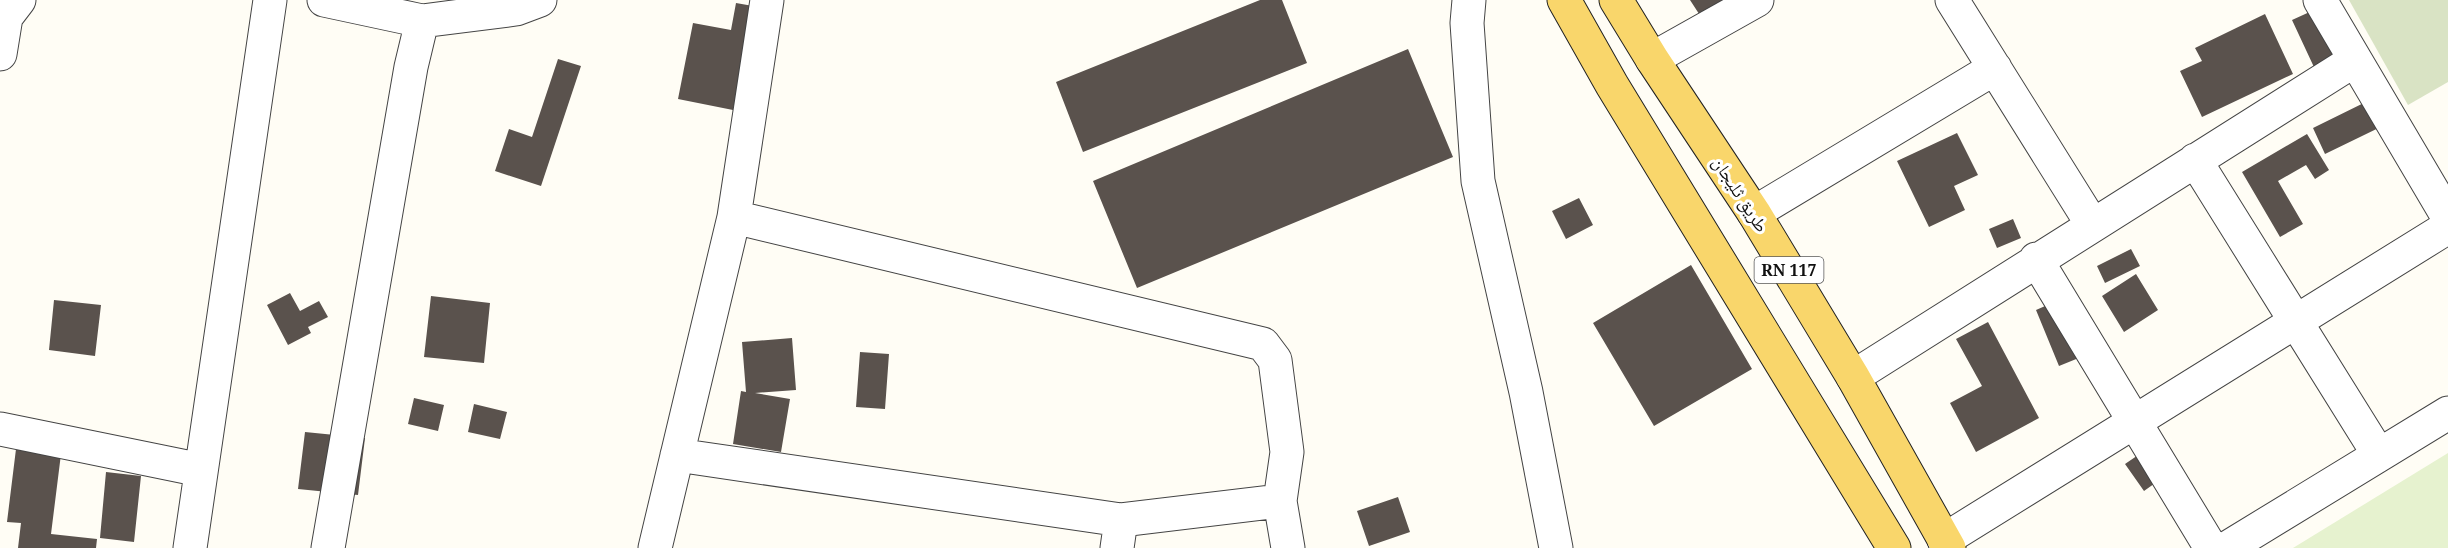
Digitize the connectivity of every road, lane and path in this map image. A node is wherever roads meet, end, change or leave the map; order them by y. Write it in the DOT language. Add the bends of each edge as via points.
graph roads {
  1 [pos="270,0"];
  2 [pos="324,0"];
  3 [pos="767,0"];
  4 [pos="1469,0"];
  5 [pos="1564,0"];
  6 [pos="1616,0"];
  7 [pos="1757,0"];
  8 [pos="1952,0"];
  9 [pos="2320,0"];
  10 [pos="517,3"];
  11 [pos="9,11"];
  12 [pos="422,21"];
  13 [pos="0,54"];
  14 [pos="1652,59"];
  15 [pos="2355,60"];
  16 [pos="1995,68"];
  17 [pos="2195,160"];
  18 [pos="1754,213"];
  19 [pos="734,217"];
  20 [pos="2448,217"];
  21 [pos="2092,224"];
  22 [pos="2448,227"];
  23 [pos="2036,259"];
  24 [pos="2297,320"];
  25 [pos="1853,377"];
  26 [pos="2448,413"];
  27 [pos="2134,421"];
  28 [pos="0,429"];
  29 [pos="2379,455"];
  30 [pos="677,456"];
  31 [pos="201,470"];
  32 [pos="1280,501"];
  33 [pos="1119,534"];
  34 [pos="1947,544"];
  35 [pos="190,548"];
  36 [pos="328,548"];
  37 [pos="655,548"];
  38 [pos="1288,548"];
  39 [pos="1556,548"];
  40 [pos="1894,548"];
  41 [pos="2211,548"];
  42 [pos="2227,548"];
  1 -- 31 [label="street"];
  2 -- 12 [label="street"];
  3 -- 19 [label="street"];
  4 -- 39 [label="street" via="1467,23 1478,181 1526,392"];
  5 -- 40 [label="main road, RN 117"];
  6 -- 14 [label="main road, طريق ثليجان / RN 117"];
  7 -- 14 [label="street"];
  8 -- 16 [label="street"];
  9 -- 15 [label="street"];
  10 -- 12 [label="street"];
  11 -- 13 [label="street"];
  12 -- 36 [label="street"];
  14 -- 18 [label="main road, طريق ثليجان / RN 117"];
  15 -- 17 [label="street"];
  15 -- 20 [label="street"];
  16 -- 18 [label="street"];
  16 -- 21 [label="street"];
  17 -- 21 [label="street"];
  17 -- 24 [label="street"];
  18 -- 25 [label="main road, طريق ثليجان / RN 117"];
  19 -- 30 [label="street"];
  19 -- 32 [label="street" via="1263,344 1275,360 1287,452"];
  21 -- 23 [label="street"];
  22 -- 24 [label="street"];
  23 -- 25 [label="street"];
  23 -- 27 [label="street"];
  24 -- 27 [label="street"];
  24 -- 29 [label="street"];
  25 -- 34 [label="main road, طريق ثليجان / RN 117"];
  26 -- 29 [label="street"];
  27 -- 34 [label="street"];
  27 -- 41 [label="street"];
  28 -- 31 [label="street"];
  29 -- 42 [label="street"];
  30 -- 33 [label="street"];
  30 -- 37 [label="street"];
  31 -- 35 [label="street"];
  32 -- 33 [label="street"];
  32 -- 38 [label="street"];
}
